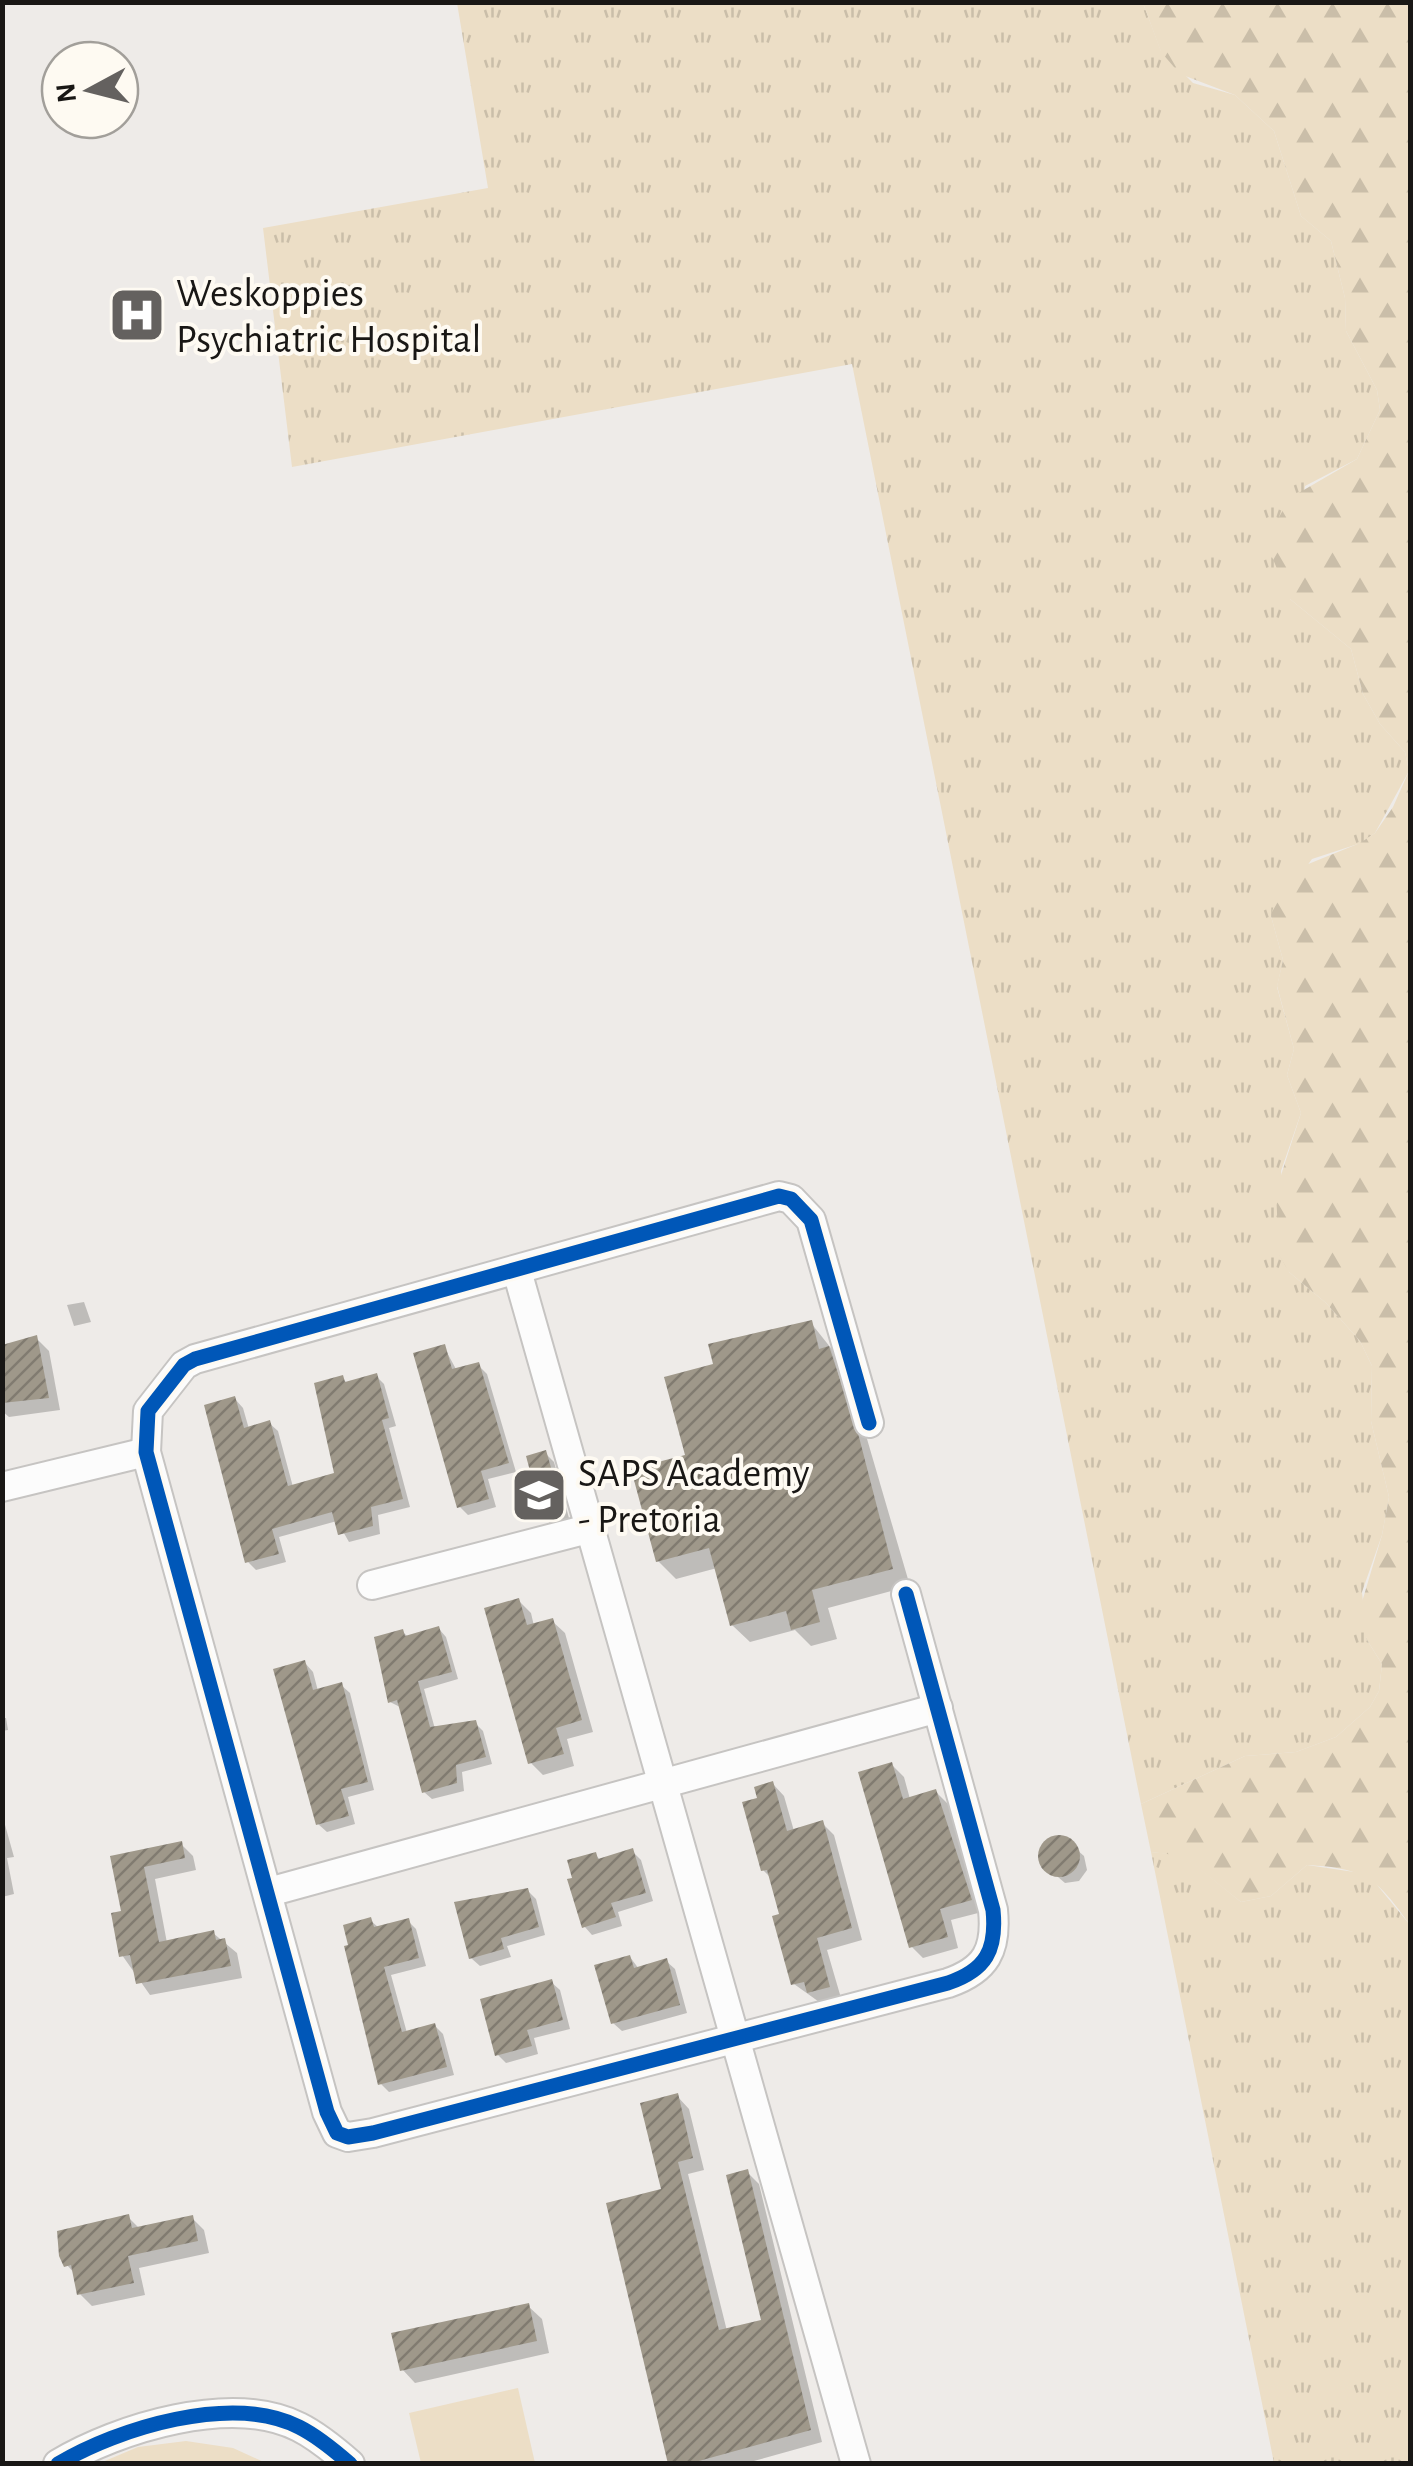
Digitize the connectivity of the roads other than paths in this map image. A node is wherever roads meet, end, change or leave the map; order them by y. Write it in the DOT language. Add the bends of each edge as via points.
graph roads {
  1 [pos="518,1271"];
  2 [pos="869,1422"];
  3 [pos="146,1452"];
  4 [pos="2,1487"];
  5 [pos="588,1529"];
  6 [pos="372,1585"];
  7 [pos="906,1594"];
  8 [pos="938,1708"];
  9 [pos="661,1786"];
  10 [pos="270,1892"];
  11 [pos="734,2037"];
  12 [pos="58,2464"];
  13 [pos="350,2464"];
  14 [pos="856,2464"];
  1 -- 2 [label="street" via="779,1196 792,1199 811,1220"];
  1 -- 3 [label="street" via="188,1361 148,1411"];
  1 -- 5 [label="street"];
  3 -- 4 [label="street"];
  3 -- 10 [label="street"];
  5 -- 6 [label="street"];
  5 -- 9 [label="street"];
  7 -- 8 [label="street"];
  8 -- 9 [label="street"];
  8 -- 11 [label="street" via="993,1910 996,1936 987,1960 948,1983"];
  9 -- 10 [label="street"];
  9 -- 11 [label="street"];
  10 -- 11 [label="street" via="328,2112 343,2136"];
  11 -- 14 [label="street"];
  12 -- 13 [label="street" via="142,2428 210,2415 297,2426"];
}
